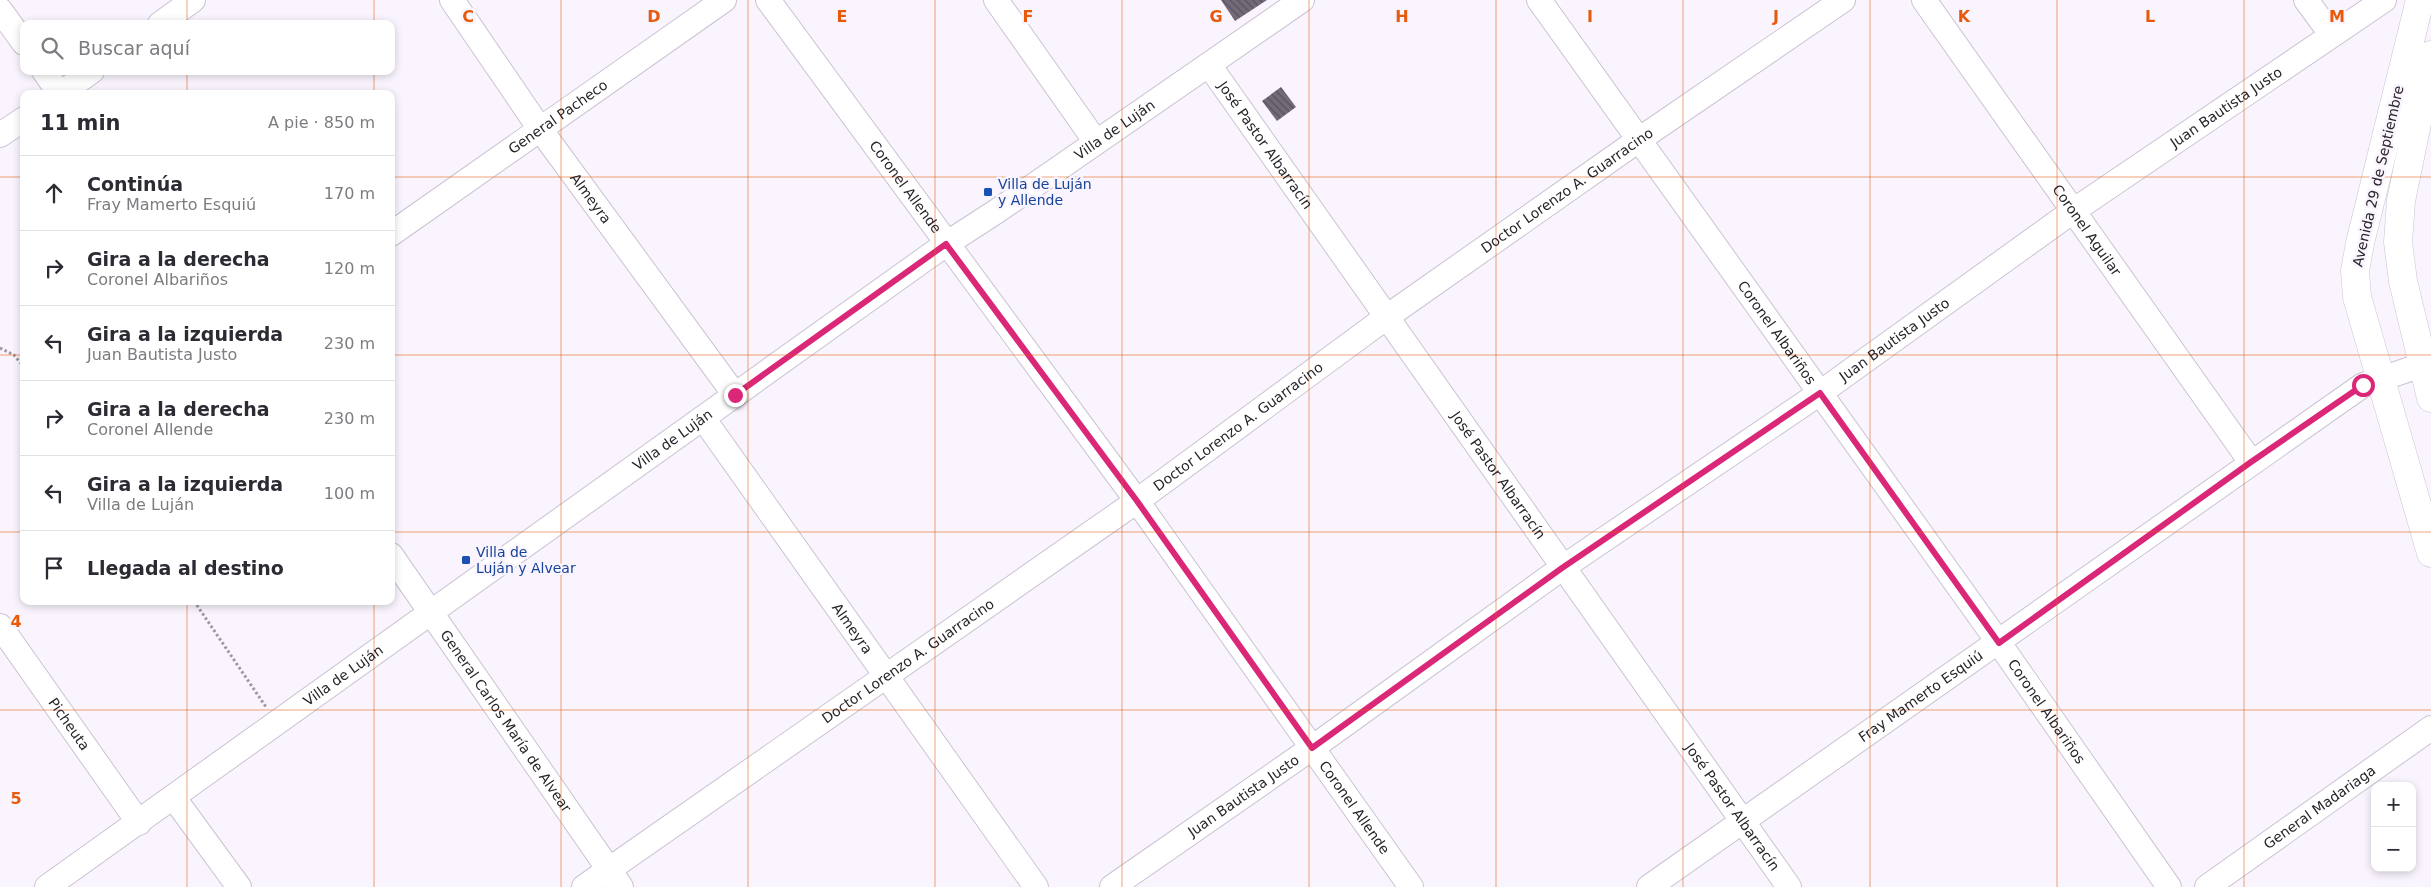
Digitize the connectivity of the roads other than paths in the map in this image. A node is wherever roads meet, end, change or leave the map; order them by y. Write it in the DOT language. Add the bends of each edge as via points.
graph roads {
  1 [pos="194,0"];
  2 [pos="452,0"];
  3 [pos="724,0"];
  4 [pos="768,0"];
  5 [pos="996,0"];
  6 [pos="1302,0"];
  7 [pos="1539,0"];
  8 [pos="1843,0"];
  9 [pos="1924,0"];
  10 [pos="2306,0"];
  11 [pos="2384,0"];
  12 [pos="2420,0"];
  13 [pos="0,10"];
  14 [pos="166,20"];
  15 [pos="2331,34"];
  16 [pos="20,38"];
  17 [pos="2431,55"];
  18 [pos="1209,64"];
  19 [pos="47,75"];
  20 [pos="86,75"];
  21 [pos="57,90"];
  22 [pos="66,90"];
  23 [pos="20,122"];
  24 [pos="540,129"];
  25 [pos="0,136"];
  26 [pos="1640,139"];
  27 [pos="1096,142"];
  28 [pos="2073,211"];
  29 [pos="395,231"];
  30 [pos="946,244"];
  31 [pos="1388,316"];
  32 [pos="2422,365"];
  33 [pos="2380,378"];
  34 [pos="1820,393"];
  35 [pos="735,395"];
  36 [pos="2431,398"];
  37 [pos="703,418"];
  38 [pos="2251,462"];
  39 [pos="1137,501"];
  40 [pos="2431,553"];
  41 [pos="395,561"];
  42 [pos="1562,568"];
  43 [pos="432,612"];
  44 [pos="0,626"];
  45 [pos="1999,643"];
  46 [pos="886,677"];
  47 [pos="2431,728"];
  48 [pos="1312,748"];
  49 [pos="174,798"];
  50 [pos="1742,822"];
  51 [pos="139,823"];
  52 [pos="615,878"];
  53 [pos="47,887"];
  54 [pos="239,887"];
  55 [pos="584,887"];
  56 [pos="1036,887"];
  57 [pos="1112,887"];
  58 [pos="1411,887"];
  59 [pos="1649,887"];
  60 [pos="1789,887"];
  61 [pos="2169,887"];
  62 [pos="2207,887"];
  1 -- 14 [label="street"];
  2 -- 24 [label="street, Almeyra"];
  3 -- 24 [label="street, General Pacheco"];
  4 -- 30 [label="street, Coronel Allende"];
  5 -- 27 [label="street"];
  6 -- 18 [label="street, Villa de Luján"];
  7 -- 26 [label="street, Coronel Albariños"];
  8 -- 26 [label="street, Doctor Lorenzo A. Guarracino"];
  9 -- 28 [label="street, Coronel Aguilar"];
  10 -- 15 [label="street"];
  11 -- 15 [label="street, Juan Bautista Justo"];
  12 -- 33 [label="main road, Avenida 29 de Septiembre" via="2355,271 2357,297"];
  13 -- 16 [label="street"];
  15 -- 28 [label="street, Juan Bautista Justo"];
  17 -- 32 [label="main road, Avenida 29 de Septiembre" via="2398,228 2403,280"];
  18 -- 27 [label="street, Villa de Luján"];
  18 -- 31 [label="street, José Pastor Albarracín"];
  19 -- 21 [label="street"];
  20 -- 22 [label="street"];
  23 -- 25 [label="street"];
  24 -- 29 [label="street, General Pacheco"];
  24 -- 35 [label="street, Almeyra"];
  26 -- 31 [label="street, Doctor Lorenzo A. Guarracino"];
  26 -- 34 [label="street, Coronel Albariños"];
  27 -- 30 [label="street, Villa de Luján"];
  28 -- 34 [label="street, Juan Bautista Justo"];
  28 -- 38 [label="street, Coronel Aguilar"];
  30 -- 35 [label="street, Villa de Luján"];
  30 -- 39 [label="street, Coronel Allende"];
  31 -- 39 [label="street, Doctor Lorenzo A. Guarracino"];
  31 -- 42 [label="street, José Pastor Albarracín"];
  32 -- 33 [label="street, Fray Mamerto Esquiú"];
  32 -- 36 [label="main road, Avenida 29 de Septiembre"];
  33 -- 38 [label="street, Fray Mamerto Esquiú" via="2363,385"];
  33 -- 40 [label="main road, Avenida 29 de Septiembre"];
  34 -- 42 [label="street, Juan Bautista Justo"];
  34 -- 45 [label="street, Coronel Albariños"];
  35 -- 37 [label="street, Villa de Luján"];
  37 -- 43 [label="street, Villa de Luján"];
  37 -- 46 [label="street, Almeyra"];
  38 -- 45 [label="street, Fray Mamerto Esquiú"];
  39 -- 46 [label="street, Doctor Lorenzo A. Guarracino"];
  39 -- 48 [label="street, Coronel Allende"];
  41 -- 43 [label="street, General Carlos María de Alvear"];
  42 -- 48 [label="street, Juan Bautista Justo"];
  42 -- 50 [label="street, José Pastor Albarracín"];
  43 -- 49 [label="street, Villa de Luján"];
  43 -- 52 [label="street, General Carlos María de Alvear"];
  44 -- 51 [label="street, Picheuta"];
  45 -- 50 [label="street, Fray Mamerto Esquiú"];
  45 -- 61 [label="street, Coronel Albariños"];
  46 -- 52 [label="street, Doctor Lorenzo A. Guarracino"];
  46 -- 56 [label="street, Almeyra"];
  47 -- 62 [label="street, General Madariaga"];
  48 -- 57 [label="street, Juan Bautista Justo"];
  48 -- 58 [label="street, Coronel Allende"];
  49 -- 51 [label="street, Villa de Luján"];
  49 -- 54 [label="street"];
  50 -- 59 [label="street, Fray Mamerto Esquiú"];
  50 -- 60 [label="street, José Pastor Albarracín"];
  51 -- 53 [label="street, Villa de Luján"];
  52 -- 55 [label="street, Doctor Lorenzo A. Guarracino"];
}
